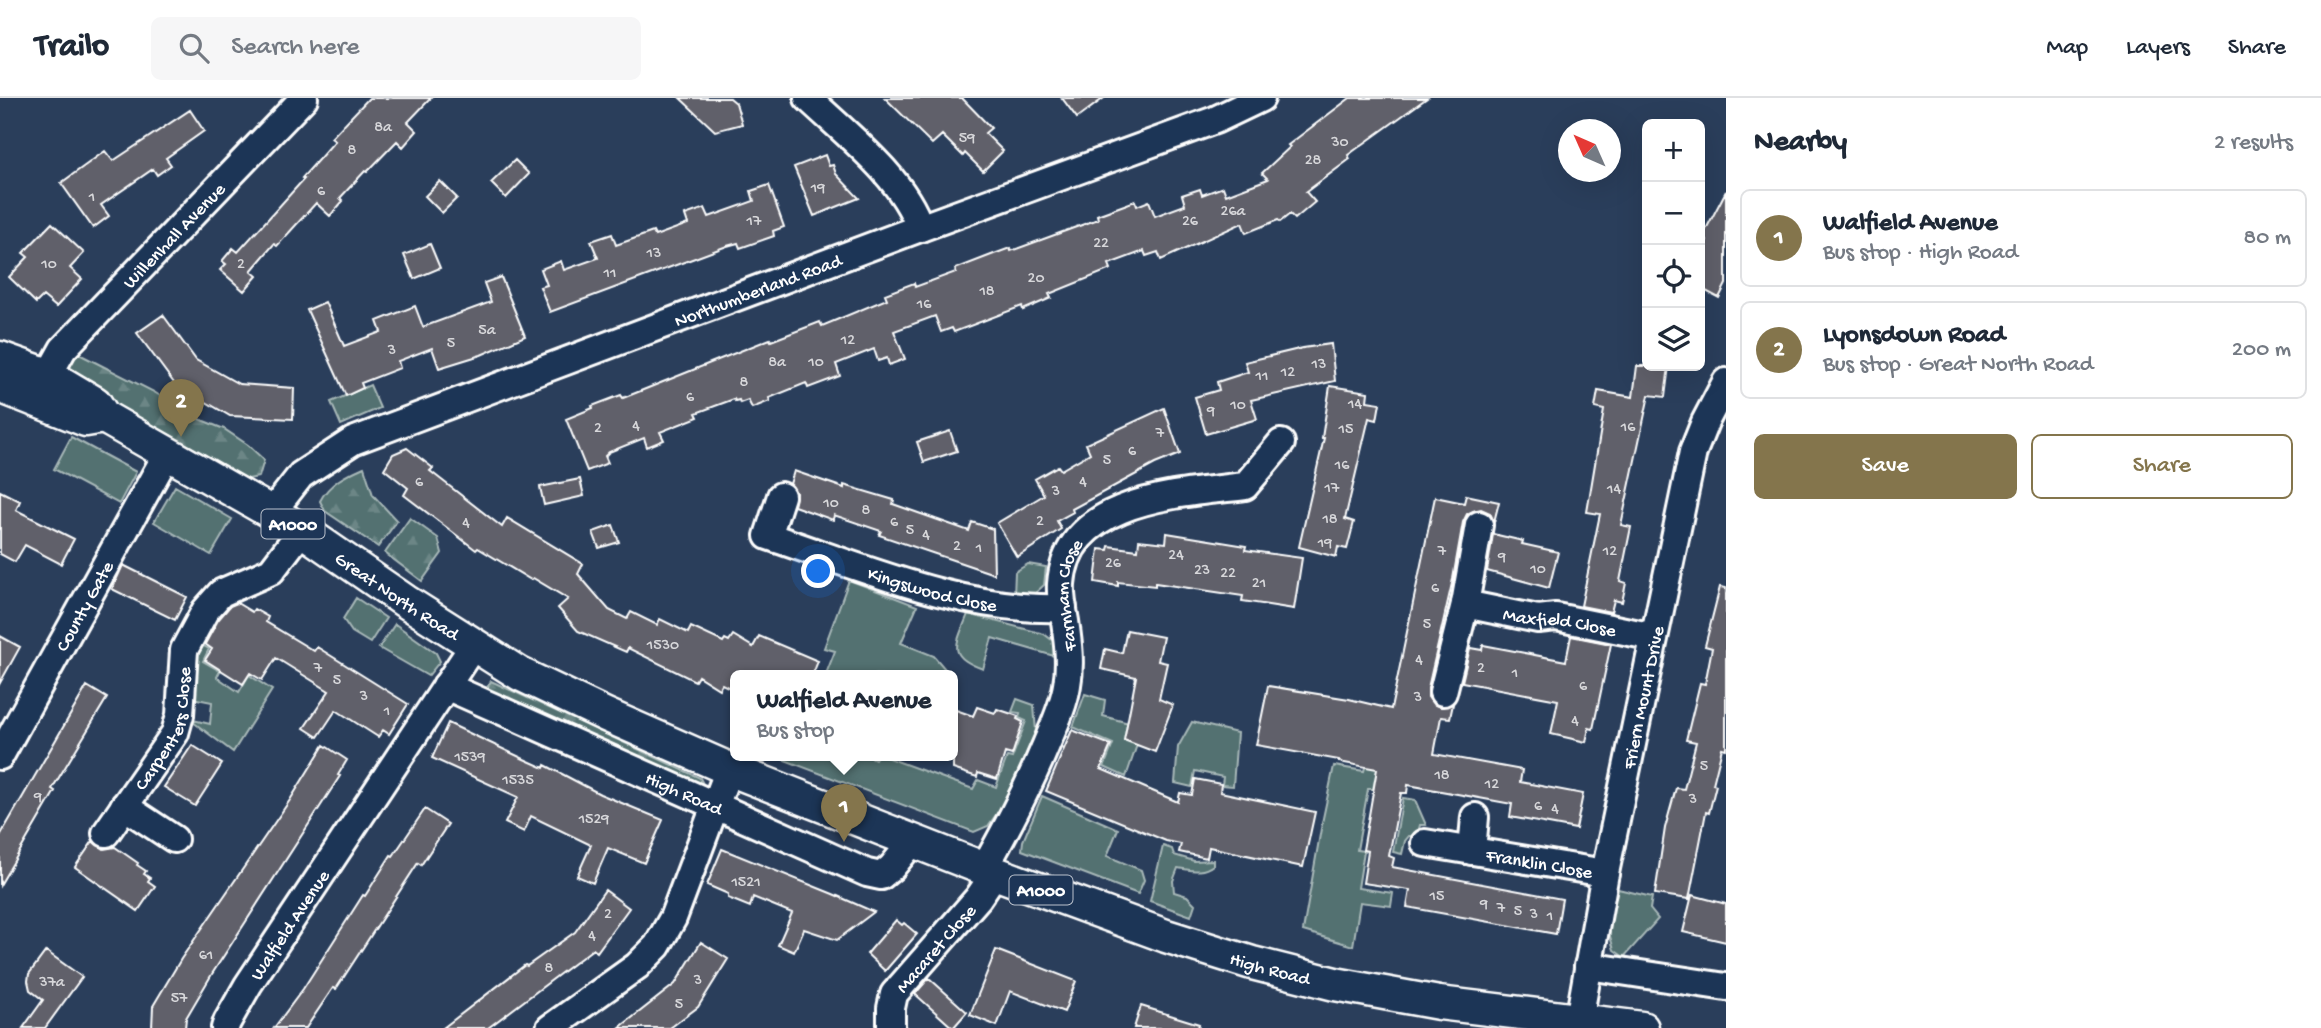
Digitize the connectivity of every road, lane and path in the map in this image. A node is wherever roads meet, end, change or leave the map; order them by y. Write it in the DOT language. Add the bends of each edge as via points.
graph roads {
  1 [pos="304,98"];
  2 [pos="808,98"];
  3 [pos="1261,98"];
  4 [pos="920,228"];
  5 [pos="0,358"];
  6 [pos="1726,382"];
  7 [pos="0,386"];
  8 [pos="42,387"];
  9 [pos="1281,443"];
  10 [pos="167,454"];
  11 [pos="781,496"];
  12 [pos="272,512"];
  13 [pos="1479,526"];
  14 [pos="302,530"];
  15 [pos="1465,604"];
  16 [pos="1063,608"];
  17 [pos="1654,637"];
  18 [pos="473,646"];
  19 [pos="446,686"];
  20 [pos="1443,692"];
  21 [pos="0,757"];
  22 [pos="729,769"];
  23 [pos="124,806"];
  24 [pos="714,807"];
  25 [pos="1475,817"];
  26 [pos="106,833"];
  27 [pos="174,839"];
  28 [pos="913,841"];
  29 [pos="1425,843"];
  30 [pos="1472,851"];
  31 [pos="990,871"];
  32 [pos="1605,873"];
  33 [pos="1588,966"];
  34 [pos="1726,987"];
  35 [pos="1579,1020"];
  36 [pos="225,1028"];
  37 [pos="551,1028"];
  38 [pos="891,1028"];
  39 [pos="1642,1028"];
  1 -- 8 [label="street, Willenhall Avenue" via="63,349"];
  2 -- 4 [label="street" via="898,185"];
  3 -- 4 [label="street, Northumberland Road" via="1215,120"];
  4 -- 12 [label="street, Northumberland Road" via="353,441 301,475"];
  5 -- 8 [label="main road, Great North Road / A1000"];
  6 -- 17 [label="street, Friern Mount Drive" via="1693,452"];
  7 -- 8 [label="main road, Great North Road / A1000"];
  8 -- 10 [label="main road, Great North Road / A1000" via="95,403 104,417"];
  9 -- 16 [label="street, Farnham Close" via="1245,486 1168,496 1116,510 1093,525 1064,563"];
  10 -- 12 [label="main road, Great North Road / A1000"];
  10 -- 21 [label="street, County Gate"];
  11 -- 16 [label="street, Kingswood Close" via="768,536 951,596 1032,610"];
  12 -- 14 [label="main road, Great North Road / A1000"];
  13 -- 15 [label="street"];
  14 -- 18 [label="main road, Great North Road / A1000"];
  14 -- 23 [label="street, Carpenters Close" via="271,571 221,593 205,611 184,650 175,733"];
  15 -- 17 [label="street, Maxfield Close"];
  15 -- 20 [label="street"];
  16 -- 31 [label="street, Farnham Close" via="1069,645 1067,688"];
  17 -- 32 [label="street, Friern Mount Drive"];
  18 -- 19 [label="street, Walfield Avenue"];
  18 -- 22 [label="main road, High Road / A1000" via="520,674"];
  19 -- 24 [label="street, High Road"];
  19 -- 36 [label="street, Walfield Avenue" via="248,985"];
  22 -- 24 [label="street"];
  22 -- 28 [label="main road, High Road / A1000"];
  23 -- 26 [label="street, Carpenters Close"];
  23 -- 27 [label="street, Carpenters Close"];
  24 -- 28 [label="street, High Road" via="881,876"];
  24 -- 37 [label="street" via="673,918 657,946 637,966"];
  25 -- 30 [label="street, Franklin Close"];
  28 -- 31 [label="main road, High Road / A1000"];
  29 -- 30 [label="street, Franklin Close"];
  30 -- 32 [label="street, Franklin Close"];
  31 -- 35 [label="main road, High Road / A1000" via="1191,944 1323,981 1439,1003"];
  31 -- 38 [label="street, Macaret Close" via="978,898 894,994"];
  32 -- 33 [label="street, Friern Mount Drive"];
  33 -- 34 [label="street"];
  33 -- 35 [label="street, Friern Mount Drive"];
  35 -- 39 [label="main road, High Road / A1000"];
}
